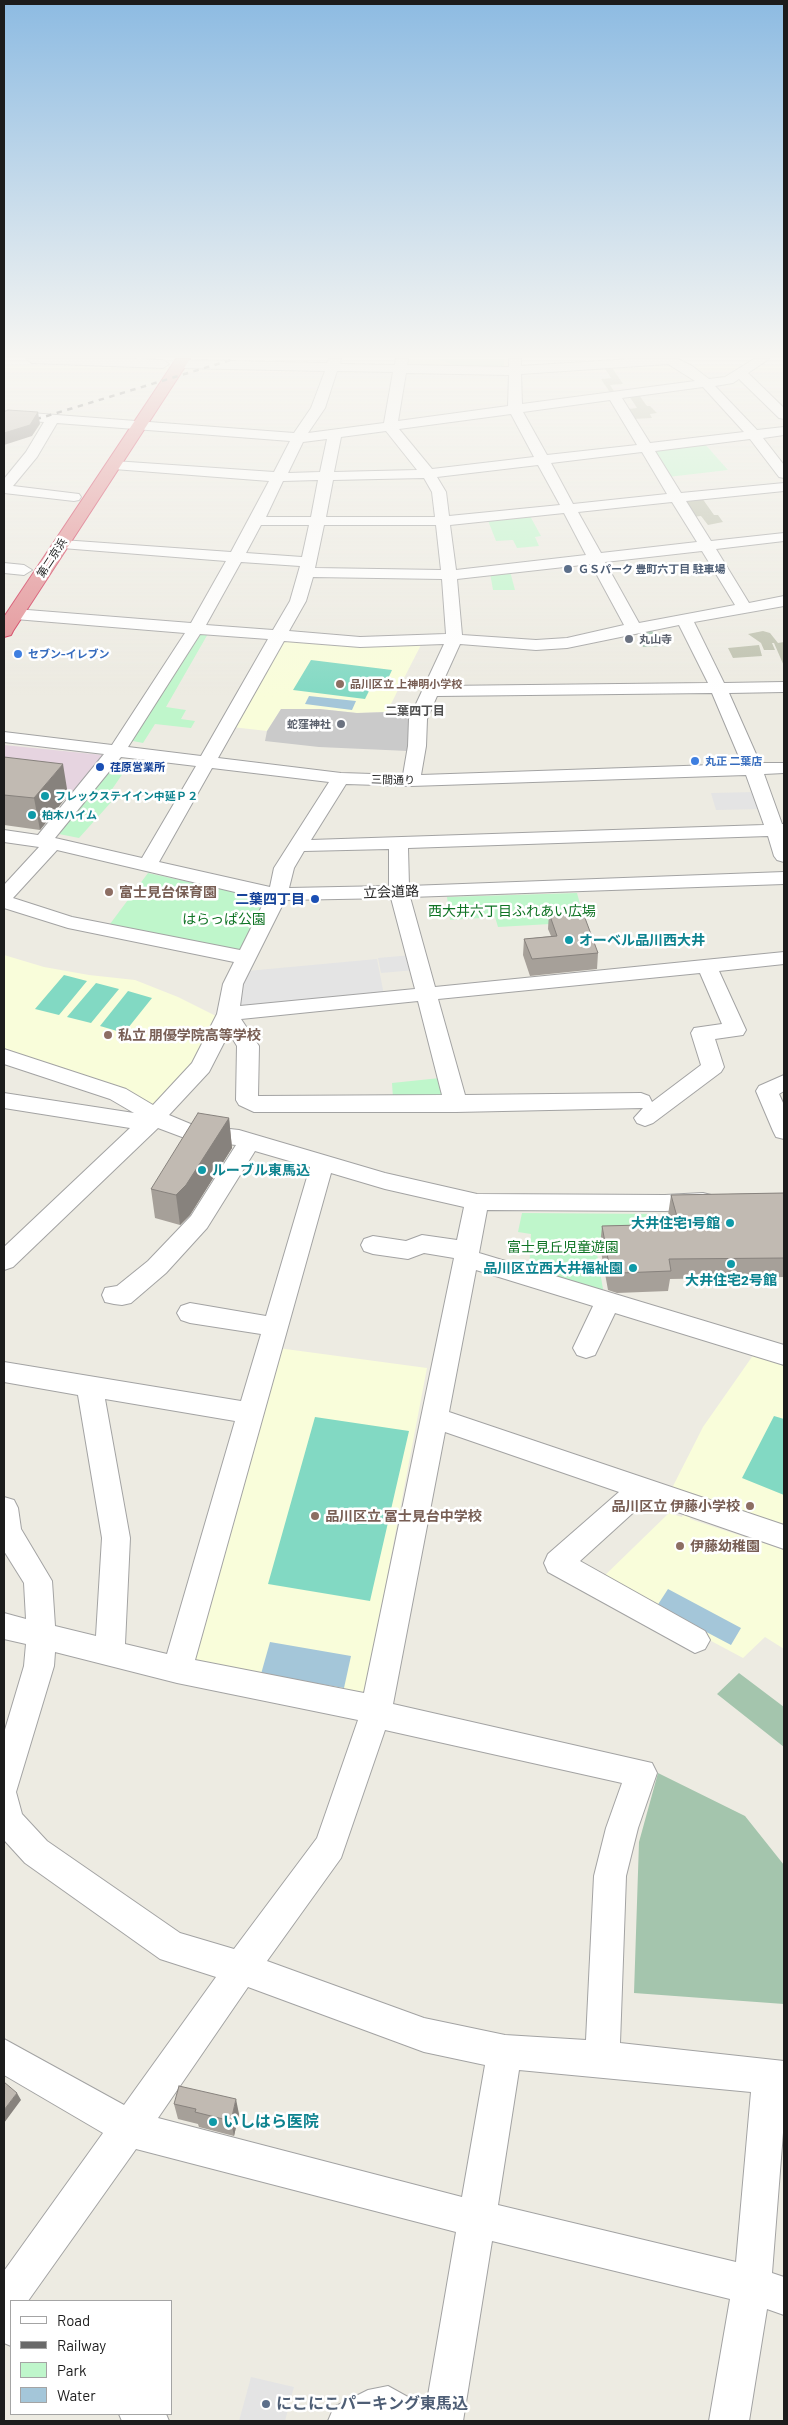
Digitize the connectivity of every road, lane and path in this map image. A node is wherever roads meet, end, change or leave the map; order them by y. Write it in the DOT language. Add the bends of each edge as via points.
graph roads {
  1 [pos="17,472"];
  2 [pos="90,472"];
  3 [pos="109,472"];
  4 [pos="210,472"];
  5 [pos="282,472"];
  6 [pos="327,472"];
  7 [pos="444,472"];
  8 [pos="549,472"];
  9 [pos="662,472"];
  10 [pos="428,474"];
  11 [pos="326,477"];
  12 [pos="279,478"];
  13 [pos="784,487"];
  14 [pos="4,489"];
  15 [pos="74,497"];
  16 [pos="677,498"];
  17 [pos="569,509"];
  18 [pos="256,521"];
  19 [pos="317,521"];
  20 [pos="442,521"];
  21 [pos="784,538"];
  22 [pos="62,544"];
  23 [pos="707,547"];
  24 [pos="235,557"];
  25 [pos="596,559"];
  26 [pos="307,567"];
  27 [pos="4,568"];
  28 [pos="24,570"];
  29 [pos="450,576"];
  30 [pos="14,585"];
  31 [pos="784,601"];
  32 [pos="745,609"];
  33 [pos="15,614"];
  34 [pos="686,620"];
  35 [pos="196,628"];
  36 [pos="634,629"];
  37 [pos="4,631"];
  38 [pos="278,636"];
  39 [pos="454,639"];
  40 [pos="784,688"];
  41 [pos="719,689"];
  42 [pos="430,691"];
  43 [pos="4,738"];
  44 [pos="117,750"];
  45 [pos="207,761"];
  46 [pos="784,768"];
  47 [pos="753,769"];
  48 [pos="340,778"];
  49 [pos="411,781"];
  50 [pos="779,830"];
  51 [pos="4,836"];
  52 [pos="48,842"];
  53 [pos="398,843"];
  54 [pos="298,846"];
  55 [pos="784,856"];
  56 [pos="148,865"];
  57 [pos="784,878"];
  58 [pos="399,892"];
  59 [pos="278,894"];
  60 [pos="4,896"];
  61 [pos="4,902"];
  62 [pos="246,958"];
  63 [pos="784,958"];
  64 [pos="707,966"];
  65 [pos="428,995"];
  66 [pos="228,1015"];
  67 [pos="4,1056"];
  68 [pos="784,1082"];
  69 [pos="4,1100"];
  70 [pos="456,1104"];
  71 [pos="152,1120"];
  72 [pos="784,1131"];
  73 [pos="250,1141"];
  74 [pos="323,1162"];
  75 [pos="728,1199"];
  76 [pos="477,1202"];
  77 [pos="373,1245"];
  78 [pos="468,1254"];
  79 [pos="4,1261"];
  80 [pos="114,1294"];
  81 [pos="607,1302"];
  82 [pos="190,1313"];
  83 [pos="275,1327"];
  84 [pos="586,1348"];
  85 [pos="784,1354"];
  86 [pos="4,1372"];
  87 [pos="90,1387"];
  88 [pos="250,1413"];
  89 [pos="435,1418"];
  90 [pos="641,1488"];
  91 [pos="4,1508"];
  92 [pos="784,1537"];
  93 [pos="4,1626"];
  94 [pos="41,1636"];
  95 [pos="695,1640"];
  96 [pos="110,1653"];
  97 [pos="177,1670"];
  98 [pos="376,1711"];
  99 [pos="4,1784"];
  100 [pos="5,1816"];
  101 [pos="241,1968"];
  102 [pos="505,2052"];
  103 [pos="4,2056"];
  104 [pos="602,2059"];
  105 [pos="777,2077"];
  106 [pos="130,2129"];
  107 [pos="477,2219"];
  108 [pos="768,2290"];
  109 [pos="4,2303"];
  110 [pos="348,2421"];
  111 [pos="412,2421"];
  112 [pos="443,2421"];
  113 [pos="729,2421"];
  1 -- 14 [label="street"];
  2 -- 15 [label="highway, 第二京浜"];
  3 -- 22 [label="highway, 第二京浜"];
  4 -- 12 [label="street"];
  5 -- 12 [label="street"];
  6 -- 11 [label="street"];
  7 -- 10 [label="street"];
  8 -- 17 [label="street"];
  9 -- 16 [label="street"];
  10 -- 11 [label="street"];
  10 -- 20 [label="street" via="439,492"];
  11 -- 12 [label="street"];
  11 -- 19 [label="street"];
  12 -- 18 [label="street"];
  13 -- 16 [label="street"];
  14 -- 15 [label="street"];
  15 -- 28 [label="highway, 第二京浜"];
  16 -- 17 [label="street"];
  16 -- 23 [label="street"];
  17 -- 20 [label="street"];
  17 -- 25 [label="street"];
  18 -- 19 [label="street"];
  18 -- 24 [label="street"];
  19 -- 20 [label="street"];
  19 -- 26 [label="street"];
  20 -- 29 [label="street"];
  21 -- 23 [label="street"];
  22 -- 24 [label="street"];
  22 -- 33 [label="highway, 第二京浜"];
  23 -- 25 [label="street"];
  23 -- 32 [label="street"];
  24 -- 26 [label="street"];
  24 -- 35 [label="street"];
  25 -- 29 [label="street" via="524,561"];
  25 -- 36 [label="street"];
  26 -- 29 [label="street"];
  26 -- 38 [label="street" via="298,601"];
  27 -- 28 [label="street"];
  28 -- 30 [label="highway, 第二京浜"];
  29 -- 39 [label="street"];
  31 -- 32 [label="street"];
  32 -- 34 [label="street"];
  33 -- 35 [label="street"];
  33 -- 37 [label="highway, 第二京浜"];
  34 -- 36 [label="street"];
  34 -- 41 [label="street"];
  35 -- 38 [label="street"];
  35 -- 44 [label="street"];
  36 -- 39 [label="street" via="567,643 536,645"];
  38 -- 39 [label="street" via="360,642"];
  38 -- 45 [label="street"];
  39 -- 42 [label="street"];
  40 -- 41 [label="street"];
  41 -- 42 [label="street"];
  41 -- 47 [label="street"];
  42 -- 49 [label="street" via="418,719"];
  43 -- 44 [label="street, 三間通り"];
  44 -- 45 [label="street, 三間通り"];
  44 -- 52 [label="street"];
  45 -- 48 [label="street, 三間通り"];
  45 -- 56 [label="street"];
  46 -- 47 [label="street, 三間通り"];
  47 -- 49 [label="street, 三間通り"];
  47 -- 50 [label="street"];
  48 -- 49 [label="street, 三間通り"];
  48 -- 54 [label="street"];
  50 -- 53 [label="street"];
  50 -- 55 [label="street"];
  51 -- 52 [label="street, 立会道路"];
  52 -- 56 [label="street, 立会道路"];
  52 -- 60 [label="street"];
  53 -- 54 [label="street"];
  53 -- 58 [label="street"];
  54 -- 59 [label="street" via="282,872"];
  56 -- 59 [label="street, 立会道路"];
  57 -- 58 [label="street, 立会道路"];
  58 -- 59 [label="street, 立会道路"];
  58 -- 65 [label="street"];
  59 -- 62 [label="street"];
  61 -- 62 [label="street" via="68,922"];
  62 -- 66 [label="street" via="233,984"];
  63 -- 64 [label="street"];
  64 -- 65 [label="street"];
  64 -- 70 [label="street" via="735,1030 702,1033 713,1067 643,1110"];
  65 -- 66 [label="street"];
  65 -- 70 [label="street"];
  66 -- 70 [label="street" via="248,1046 247,1100 254,1104"];
  66 -- 71 [label="street" via="201,1067"];
  67 -- 71 [label="street" via="118,1094 136,1103"];
  68 -- 72 [label="street" via="767,1091"];
  69 -- 71 [label="street"];
  71 -- 73 [label="street" via="190,1132"];
  71 -- 79 [label="street"];
  73 -- 74 [label="street"];
  73 -- 80 [label="street" via="199,1222 157,1267 122,1296"];
  74 -- 76 [label="street" via="385,1181"];
  74 -- 83 [label="street"];
  75 -- 76 [label="street" via="665,1204"];
  76 -- 78 [label="street"];
  77 -- 78 [label="street" via="408,1250 422,1244"];
  78 -- 81 [label="street"];
  78 -- 89 [label="street"];
  81 -- 84 [label="street"];
  81 -- 85 [label="street"];
  82 -- 83 [label="street"];
  83 -- 88 [label="street"];
  86 -- 87 [label="street"];
  87 -- 88 [label="street"];
  87 -- 96 [label="street" via="116,1538"];
  88 -- 97 [label="street"];
  89 -- 90 [label="street"];
  89 -- 98 [label="street"];
  90 -- 92 [label="street"];
  90 -- 95 [label="street" via="558,1563"];
  91 -- 94 [label="street" via="7,1532 38,1581"];
  93 -- 94 [label="street"];
  94 -- 96 [label="street"];
  94 -- 99 [label="street" via="39,1666"];
  96 -- 97 [label="street"];
  97 -- 98 [label="street"];
  98 -- 101 [label="street" via="330,1847"];
  98 -- 104 [label="street" via="386,1716 640,1773 610,1876"];
  100 -- 101 [label="street" via="36,1852 172,1947"];
  101 -- 102 [label="street" via="424,2035"];
  101 -- 106 [label="street"];
  102 -- 104 [label="street"];
  102 -- 107 [label="street"];
  103 -- 106 [label="street"];
  104 -- 105 [label="street"];
  105 -- 108 [label="street"];
  106 -- 107 [label="street"];
  106 -- 109 [label="street"];
  107 -- 108 [label="street"];
  107 -- 112 [label="street"];
  108 -- 113 [label="street"];
  110 -- 111 [label="street" via="368,2410 388,2406"];
}
